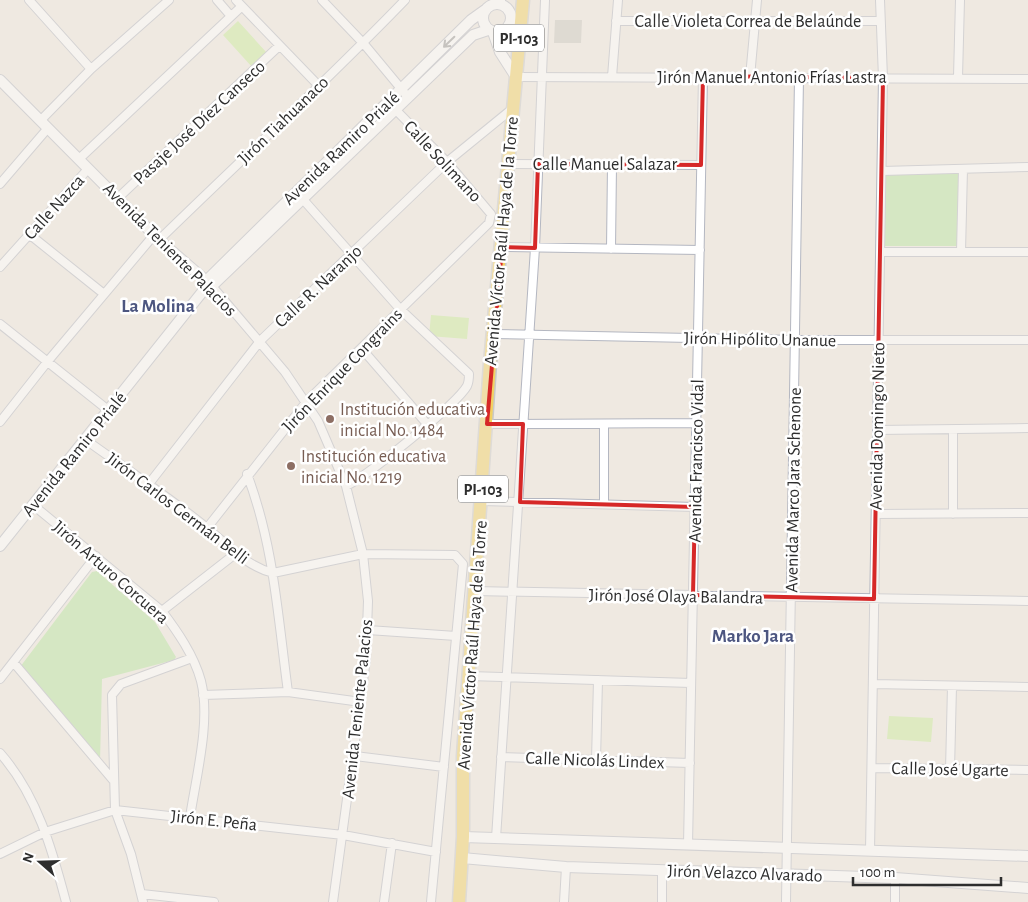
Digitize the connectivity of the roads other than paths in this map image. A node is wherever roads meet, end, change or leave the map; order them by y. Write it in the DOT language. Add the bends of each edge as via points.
graph roads {
  1 [pos="29,0"];
  2 [pos="169,0"];
  3 [pos="322,0"];
  4 [pos="405,0"];
  5 [pos="545,0"];
  6 [pos="618,0"];
  7 [pos="757,0"];
  8 [pos="880,0"];
  9 [pos="960,0"];
  10 [pos="220,1"];
  11 [pos="238,3"];
  12 [pos="502,4"];
  13 [pos="523,4"];
  14 [pos="486,10"];
  15 [pos="230,15"];
  16 [pos="756,20"];
  17 [pos="616,21"];
  18 [pos="880,21"];
  19 [pos="495,31"];
  20 [pos="520,32"];
  21 [pos="364,44"];
  22 [pos="279,46"];
  23 [pos="91,69"];
  24 [pos="703,76"];
  25 [pos="516,77"];
  26 [pos="541,77"];
  27 [pos="612,77"];
  28 [pos="750,77"];
  29 [pos="958,77"];
  30 [pos="799,78"];
  31 [pos="883,78"];
  32 [pos="1028,79"];
  33 [pos="0,80"];
  34 [pos="318,85"];
  35 [pos="404,93"];
  36 [pos="392,106"];
  37 [pos="512,109"];
  38 [pos="45,124"];
  39 [pos="79,159"];
  40 [pos="447,162"];
  41 [pos="509,164"];
  42 [pos="538,164"];
  43 [pos="612,165"];
  44 [pos="701,165"];
  45 [pos="1028,167"];
  46 [pos="88,169"];
  47 [pos="964,169"];
  48 [pos="882,171"];
  49 [pos="0,184"];
  50 [pos="299,194"];
  51 [pos="119,197"];
  52 [pos="489,223"];
  53 [pos="29,234"];
  54 [pos="157,237"];
  55 [pos="502,248"];
  56 [pos="535,248"];
  57 [pos="611,248"];
  58 [pos="700,250"];
  59 [pos="880,252"];
  60 [pos="962,252"];
  61 [pos="1028,252"];
  62 [pos="351,255"];
  63 [pos="0,267"];
  64 [pos="207,286"];
  65 [pos="104,294"];
  66 [pos="400,309"];
  67 [pos="0,324"];
  68 [pos="493,334"];
  69 [pos="528,334"];
  70 [pos="698,338"];
  71 [pos="795,340"];
  72 [pos="879,340"];
  73 [pos="1028,340"];
  74 [pos="260,341"];
  75 [pos="362,349"];
  76 [pos="48,361"];
  77 [pos="307,401"];
  78 [pos="108,410"];
  79 [pos="0,422"];
  80 [pos="696,423"];
  81 [pos="427,424"];
  82 [pos="487,424"];
  83 [pos="523,424"];
  84 [pos="604,426"];
  85 [pos="1028,428"];
  86 [pos="877,430"];
  87 [pos="953,430"];
  88 [pos="86,440"];
  89 [pos="247,474"];
  90 [pos="148,485"];
  91 [pos="346,486"];
  92 [pos="482,501"];
  93 [pos="520,502"];
  94 [pos="604,504"];
  95 [pos="33,505"];
  96 [pos="695,507"];
  97 [pos="1028,513"];
  98 [pos="876,514"];
  99 [pos="953,514"];
  100 [pos="207,528"];
  101 [pos="0,546"];
  102 [pos="236,554"];
  103 [pos="363,554"];
  104 [pos="96,556"];
  105 [pos="273,573"];
  106 [pos="475,591"];
  107 [pos="514,594"];
  108 [pos="693,594"];
  109 [pos="791,598"];
  110 [pos="874,599"];
  111 [pos="1028,601"];
  112 [pos="162,611"];
  113 [pos="368,630"];
  114 [pos="456,636"];
  115 [pos="192,658"];
  116 [pos="14,663"];
  117 [pos="469,676"];
  118 [pos="508,677"];
  119 [pos="0,679"];
  120 [pos="598,680"];
  121 [pos="691,683"];
  122 [pos="873,684"];
  123 [pos="952,686"];
  124 [pos="1028,687"];
  125 [pos="288,692"];
  126 [pos="203,695"];
  127 [pos="361,702"];
  128 [pos="0,754"];
  129 [pos="355,756"];
  130 [pos="501,757"];
  131 [pos="596,760"];
  132 [pos="690,763"];
  133 [pos="444,767"];
  134 [pos="872,768"];
  135 [pos="950,770"];
  136 [pos="1028,770"];
  137 [pos="113,780"];
  138 [pos="115,810"];
  139 [pos="190,817"];
  140 [pos="45,832"];
  141 [pos="343,835"];
  142 [pos="463,837"];
  143 [pos="496,838"];
  144 [pos="392,843"];
  145 [pos="688,845"];
  146 [pos="788,848"];
  147 [pos="870,851"];
  148 [pos="436,852"];
  149 [pos="0,854"];
  150 [pos="1028,856"];
  151 [pos="462,858"];
  152 [pos="566,867"];
  153 [pos="662,870"];
  154 [pos="787,875"];
  155 [pos="895,878"];
  156 [pos="1028,888"];
  157 [pos="143,898"];
  158 [pos="66,902"];
  159 [pos="214,902"];
  160 [pos="333,902"];
  161 [pos="384,902"];
  162 [pos="430,902"];
  163 [pos="459,902"];
  164 [pos="564,902"];
  165 [pos="662,902"];
  166 [pos="786,902"];
  167 [pos="895,902"];
  1 -- 23 [label="street"];
  2 -- 23 [label="street"];
  3 -- 21 [label="street"];
  4 -- 21 [label="street, Jirón Tiahuanaco"];
  5 -- 26 [label="street"];
  6 -- 17 [label="street"];
  7 -- 16 [label="street"];
  8 -- 18 [label="street, Avenida Domingo Nieto"];
  9 -- 29 [label="street"];
  10 -- 15 [label="street"];
  11 -- 15 [label="street"];
  11 -- 22 [label="street"];
  12 -- 13 [label="street"];
  12 -- 14 [label="street"];
  12 -- 19 [label="street" via="510,16 508,27"];
  13 -- 20 [label="main road, Avenida Víctor Raúl Haya de la Torre / PI-103"];
  14 -- 19 [label="street" via="483,20"];
  14 -- 35 [label="street, Avenida Ramiro Prialé, one-way" via="471,20"];
  15 -- 39 [label="street"];
  16 -- 17 [label="street, Calle Violeta Correa de Belaúnde"];
  16 -- 18 [label="street, Calle Violeta Correa de Belaúnde"];
  16 -- 28 [label="street"];
  17 -- 27 [label="street"];
  18 -- 31 [label="street, Avenida Domingo Nieto"];
  19 -- 20 [label="street"];
  19 -- 25 [label="street" via="500,52"];
  19 -- 35 [label="street, Avenida Ramiro Prialé" via="473,35"];
  20 -- 25 [label="main road, Avenida Víctor Raúl Haya de la Torre / PI-103"];
  21 -- 34 [label="street, Jirón Tiahuanaco"];
  21 -- 35 [label="street"];
  22 -- 34 [label="street"];
  22 -- 51 [label="street, Pasaje José Díez Canseco"];
  23 -- 38 [label="street"];
  24 -- 27 [label="street, Jirón Manuel Antonio Frías Lastra"];
  24 -- 28 [label="street, Jirón Manuel Antonio Frías Lastra"];
  24 -- 44 [label="street, Avenida Francisco Vidal"];
  25 -- 26 [label="street, Jirón Manuel Antonio Frías Lastra"];
  25 -- 37 [label="main road, Avenida Víctor Raúl Haya de la Torre / PI-103"];
  26 -- 27 [label="street, Jirón Manuel Antonio Frías Lastra"];
  26 -- 42 [label="street"];
  28 -- 30 [label="street, Jirón Manuel Antonio Frías Lastra"];
  29 -- 31 [label="street, Jirón Manuel Antonio Frías Lastra"];
  29 -- 32 [label="street, Jirón Manuel Antonio Frías Lastra"];
  30 -- 31 [label="street, Jirón Manuel Antonio Frías Lastra"];
  30 -- 71 [label="street, Avenida Marco Jara Schenone"];
  31 -- 48 [label="street, Avenida Domingo Nieto"];
  33 -- 38 [label="street, Avenida Teniente Palacios"];
  34 -- 54 [label="street, Jirón Tiahuanaco"];
  35 -- 36 [label="street, Avenida Ramiro Prialé"];
  36 -- 40 [label="street, Calle Solimano"];
  36 -- 50 [label="street, Avenida Ramiro Prialé"];
  37 -- 40 [label="street, Calle R. Naranjo"];
  37 -- 41 [label="main road, Avenida Víctor Raúl Haya de la Torre / PI-103"];
  38 -- 39 [label="street, Avenida Teniente Palacios"];
  38 -- 49 [label="street"];
  39 -- 46 [label="street, Avenida Teniente Palacios"];
  40 -- 52 [label="street, Calle Solimano" via="491,214"];
  40 -- 62 [label="street, Calle R. Naranjo"];
  41 -- 42 [label="street, Calle Manuel Salazar"];
  41 -- 55 [label="main road, Avenida Víctor Raúl Haya de la Torre / PI-103"];
  42 -- 43 [label="street, Calle Manuel Salazar"];
  42 -- 56 [label="street"];
  43 -- 44 [label="street, Calle Manuel Salazar"];
  43 -- 57 [label="street"];
  44 -- 58 [label="street, Avenida Francisco Vidal"];
  45 -- 47 [label="street"];
  46 -- 51 [label="street, Avenida Teniente Palacios"];
  46 -- 53 [label="street, Calle Nazca"];
  47 -- 48 [label="street"];
  47 -- 60 [label="street"];
  48 -- 59 [label="street, Avenida Domingo Nieto"];
  50 -- 62 [label="street"];
  50 -- 64 [label="street, Avenida Ramiro Prialé"];
  51 -- 54 [label="street, Avenida Teniente Palacios"];
  52 -- 66 [label="street, Jirón Enrique Congrains"];
  53 -- 63 [label="street, Calle Nazca"];
  53 -- 65 [label="street"];
  54 -- 64 [label="street, Avenida Teniente Palacios"];
  54 -- 65 [label="street, Jirón Tiahuanaco"];
  55 -- 56 [label="street"];
  55 -- 68 [label="main road, Avenida Víctor Raúl Haya de la Torre / PI-103"];
  56 -- 57 [label="street"];
  56 -- 69 [label="street"];
  57 -- 58 [label="street"];
  58 -- 70 [label="street, Avenida Francisco Vidal"];
  59 -- 60 [label="street"];
  59 -- 72 [label="street, Avenida Domingo Nieto"];
  60 -- 61 [label="street"];
  62 -- 66 [label="street"];
  62 -- 74 [label="street, Calle R. Naranjo"];
  64 -- 74 [label="street, Avenida Teniente Palacios"];
  64 -- 78 [label="street, Avenida Ramiro Prialé"];
  65 -- 76 [label="street, Jirón Tiahuanaco"];
  66 -- 75 [label="street, Jirón Enrique Congrains"];
  66 -- 81 [label="street" via="469,374 468,384 462,393"];
  67 -- 76 [label="street"];
  68 -- 69 [label="street, Jirón Hipólito Unanue"];
  68 -- 82 [label="main road, Avenida Víctor Raúl Haya de la Torre / PI-103"];
  69 -- 70 [label="street, Jirón Hipólito Unanue"];
  69 -- 83 [label="street"];
  70 -- 71 [label="street, Jirón Hipólito Unanue"];
  70 -- 80 [label="street, Avenida Francisco Vidal"];
  71 -- 72 [label="street, Jirón Hipólito Unanue"];
  71 -- 109 [label="street, Avenida Marco Jara Schenone"];
  72 -- 73 [label="street, Jirón Hipólito Unanue"];
  72 -- 86 [label="street, Avenida Domingo Nieto"];
  74 -- 77 [label="street, Avenida Teniente Palacios"];
  74 -- 90 [label="street, Calle R. Naranjo"];
  75 -- 77 [label="street, Jirón Enrique Congrains"];
  75 -- 81 [label="street"];
  76 -- 78 [label="street"];
  76 -- 79 [label="street, Jirón Tiahuanaco"];
  77 -- 89 [label="street, Jirón Enrique Congrains"];
  77 -- 91 [label="street, Avenida Teniente Palacios"];
  78 -- 88 [label="street, Avenida Ramiro Prialé"];
  80 -- 84 [label="street"];
  80 -- 96 [label="street, Avenida Francisco Vidal"];
  81 -- 91 [label="street"];
  82 -- 83 [label="street"];
  82 -- 92 [label="main road, Avenida Víctor Raúl Haya de la Torre / PI-103"];
  83 -- 84 [label="street"];
  83 -- 93 [label="street"];
  84 -- 94 [label="street"];
  85 -- 87 [label="street"];
  86 -- 87 [label="street"];
  86 -- 98 [label="street, Avenida Domingo Nieto"];
  87 -- 99 [label="street"];
  88 -- 90 [label="street, Jirón Carlos Germán Belli"];
  88 -- 95 [label="street, Avenida Ramiro Prialé"];
  89 -- 100 [label="street, Jirón Enrique Congrains"];
  89 -- 105 [label="street" via="262,517"];
  90 -- 100 [label="street, Jirón Carlos Germán Belli"];
  91 -- 103 [label="street, Avenida Teniente Palacios"];
  92 -- 93 [label="street"];
  92 -- 106 [label="main road, Avenida Víctor Raúl Haya de la Torre / PI-103"];
  93 -- 94 [label="street"];
  93 -- 107 [label="street"];
  94 -- 96 [label="street"];
  95 -- 101 [label="street, Avenida Ramiro Prialé"];
  95 -- 104 [label="street, Jirón Arturo Corcuera"];
  96 -- 108 [label="street, Avenida Francisco Vidal"];
  97 -- 99 [label="street"];
  98 -- 99 [label="street"];
  98 -- 110 [label="street, Avenida Domingo Nieto"];
  100 -- 102 [label="street, Jirón Carlos Germán Belli"];
  102 -- 105 [label="street, Jirón Carlos Germán Belli"];
  102 -- 112 [label="street"];
  103 -- 105 [label="street"];
  103 -- 113 [label="street, Avenida Teniente Palacios"];
  103 -- 114 [label="street" via="455,555 463,564"];
  104 -- 112 [label="street, Jirón Arturo Corcuera"];
  104 -- 116 [label="street"];
  105 -- 125 [label="street"];
  106 -- 107 [label="street, Jirón José Olaya Balandra"];
  106 -- 117 [label="main road, Avenida Víctor Raúl Haya de la Torre / PI-103"];
  107 -- 108 [label="street, Jirón José Olaya Balandra"];
  107 -- 118 [label="street"];
  108 -- 109 [label="street, Jirón José Olaya Balandra"];
  108 -- 121 [label="street, Avenida Francisco Vidal"];
  109 -- 110 [label="street, Jirón José Olaya Balandra"];
  109 -- 146 [label="street, Avenida Marco Jara Schenone"];
  110 -- 111 [label="street, Jirón José Olaya Balandra"];
  110 -- 122 [label="street, Avenida Domingo Nieto"];
  112 -- 115 [label="street, Jirón Arturo Corcuera"];
  113 -- 114 [label="street"];
  113 -- 127 [label="street, Avenida Teniente Palacios"];
  114 -- 133 [label="street"];
  115 -- 126 [label="street, Jirón Arturo Corcuera"];
  115 -- 137 [label="street" via="121,684 115,690 112,695"];
  116 -- 119 [label="street"];
  116 -- 137 [label="street"];
  117 -- 118 [label="street"];
  117 -- 142 [label="main road, Avenida Víctor Raúl Haya de la Torre / PI-103" via="463,756"];
  118 -- 120 [label="street"];
  118 -- 130 [label="street"];
  120 -- 121 [label="street"];
  120 -- 131 [label="street"];
  121 -- 132 [label="street, Avenida Francisco Vidal"];
  122 -- 123 [label="street"];
  122 -- 134 [label="street, Avenida Domingo Nieto"];
  123 -- 124 [label="street"];
  123 -- 135 [label="street"];
  125 -- 126 [label="street"];
  125 -- 127 [label="street"];
  126 -- 139 [label="street, Jirón Arturo Corcuera" via="203,724"];
  127 -- 129 [label="street, Avenida Teniente Palacios"];
  128 -- 140 [label="street" via="33,803"];
  129 -- 133 [label="street"];
  129 -- 141 [label="street, Avenida Teniente Palacios"];
  130 -- 131 [label="street, Calle Nicolás Lindex"];
  130 -- 143 [label="street"];
  131 -- 132 [label="street, Calle Nicolás Lindex"];
  132 -- 145 [label="street, Avenida Francisco Vidal"];
  133 -- 148 [label="street"];
  134 -- 135 [label="street, Calle José Ugarte"];
  134 -- 147 [label="street, Avenida Domingo Nieto"];
  135 -- 136 [label="street, Calle José Ugarte"];
  137 -- 138 [label="street"];
  138 -- 139 [label="street, Jirón E. Peña"];
  138 -- 140 [label="street, Jirón E. Peña"];
  138 -- 157 [label="street"];
  139 -- 141 [label="street, Jirón E. Peña"];
  140 -- 149 [label="street, Jirón E. Peña"];
  140 -- 158 [label="street"];
  141 -- 144 [label="street, Jirón E. Peña"];
  141 -- 160 [label="street, Avenida Teniente Palacios"];
  142 -- 143 [label="street, Jirón Velazco Alvarado"];
  142 -- 151 [label="main road, Avenida Víctor Raúl Haya de la Torre / PI-103"];
  143 -- 145 [label="street, Jirón Velazco Alvarado"];
  144 -- 148 [label="street, Jirón E. Peña"];
  144 -- 161 [label="street"];
  145 -- 146 [label="street, Jirón Velazco Alvarado"];
  146 -- 147 [label="street, Jirón Velazco Alvarado"];
  146 -- 154 [label="street, Avenida Marco Jara Schenone"];
  147 -- 150 [label="street, Jirón Velazco Alvarado"];
  148 -- 162 [label="street"];
  151 -- 152 [label="street, Jirón Velazco Alvarado"];
  151 -- 163 [label="main road, Avenida Víctor Raúl Haya de la Torre / PI-103"];
  152 -- 153 [label="street, Jirón Velazco Alvarado"];
  152 -- 164 [label="street"];
  153 -- 154 [label="street, Jirón Velazco Alvarado"];
  153 -- 165 [label="street"];
  154 -- 155 [label="street, Jirón Velazco Alvarado"];
  154 -- 166 [label="street, Avenida Marco Jara Schenone"];
  155 -- 156 [label="street, Jirón Velazco Alvarado"];
  155 -- 167 [label="street"];
  157 -- 159 [label="street"];
}
